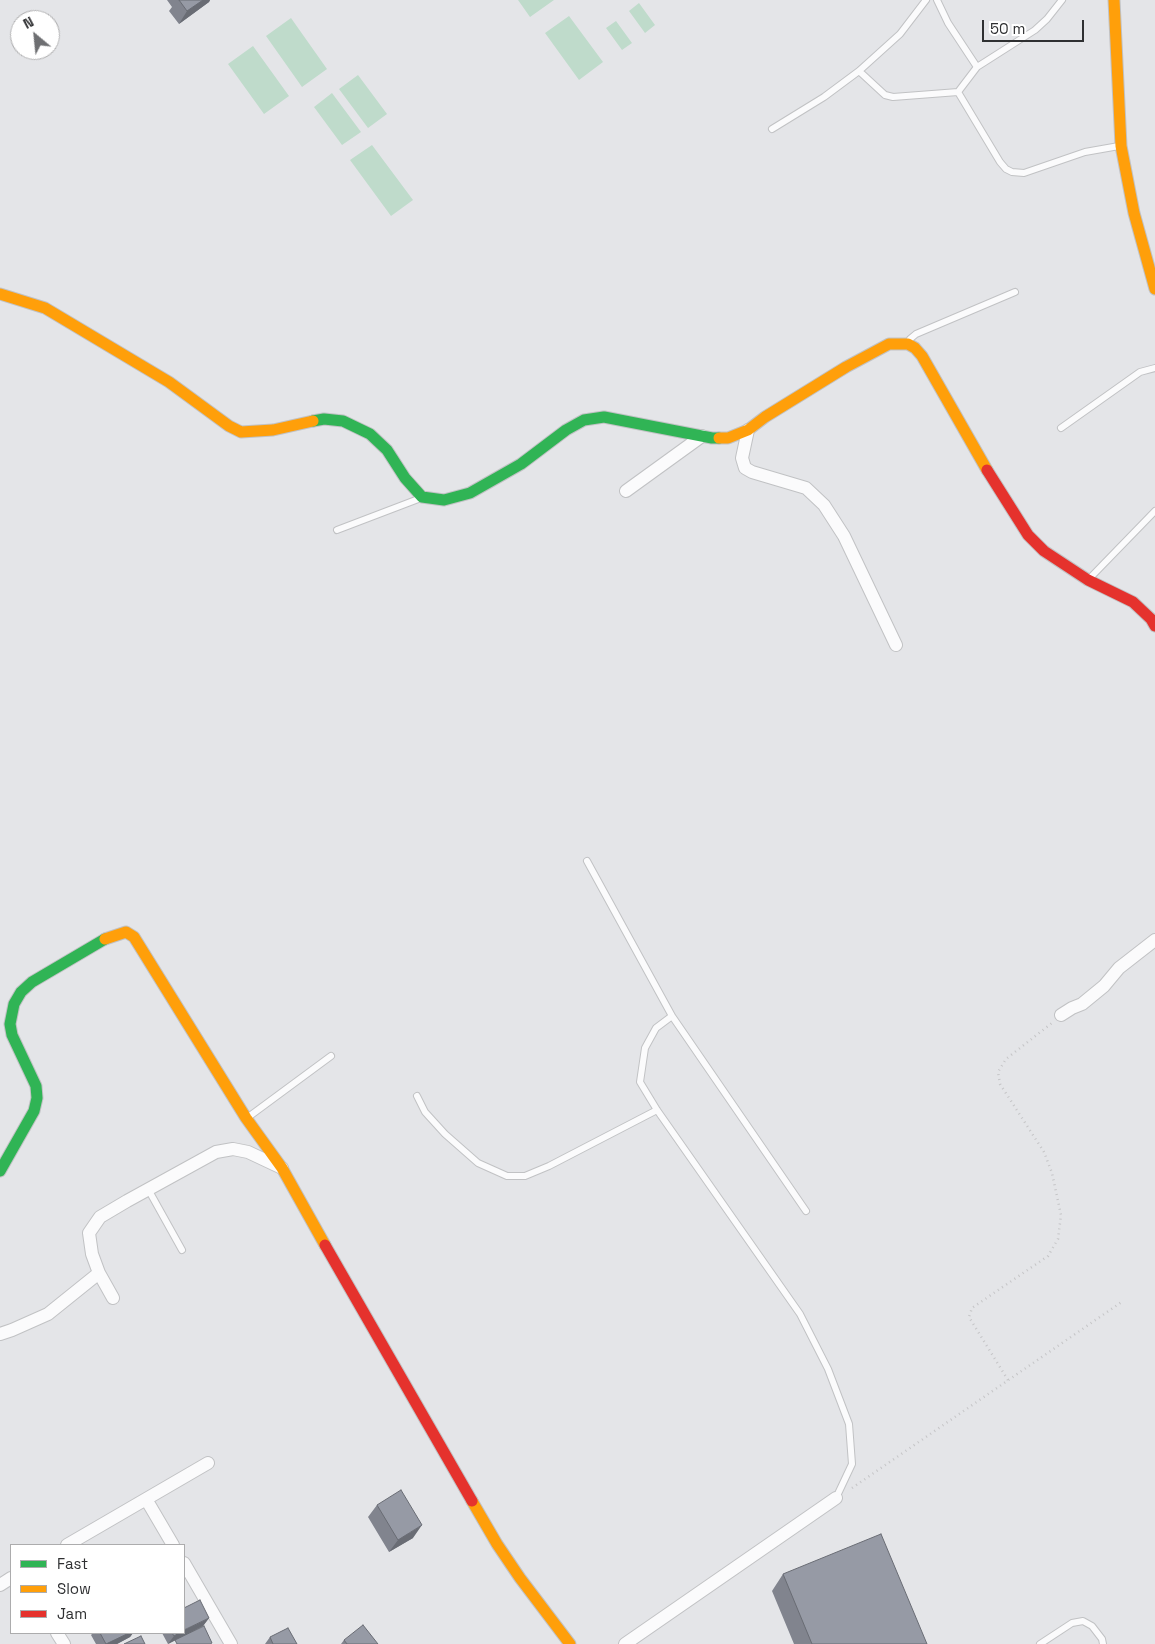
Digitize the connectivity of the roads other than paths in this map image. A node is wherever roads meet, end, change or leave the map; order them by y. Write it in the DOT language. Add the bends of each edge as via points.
graph roads {
  1 [pos="926,0"];
  2 [pos="937,0"];
  3 [pos="1062,0"];
  4 [pos="1114,0"];
  5 [pos="977,67"];
  6 [pos="859,70"];
  7 [pos="958,92"];
  8 [pos="772,129"];
  9 [pos="1120,146"];
  10 [pos="1155,289"];
  11 [pos="1015,292"];
  12 [pos="0,294"];
  13 [pos="908,344"];
  14 [pos="1155,368"];
  15 [pos="1061,428"];
  16 [pos="748,430"];
  17 [pos="702,436"];
  18 [pos="626,491"];
  19 [pos="422,497"];
  20 [pos="1155,511"];
  21 [pos="337,530"];
  22 [pos="1088,580"];
  23 [pos="1155,626"];
  24 [pos="896,645"];
  25 [pos="588,861"];
  26 [pos="1155,940"];
  27 [pos="1061,1015"];
  28 [pos="672,1016"];
  29 [pos="331,1056"];
  30 [pos="417,1096"];
  31 [pos="657,1110"];
  32 [pos="246,1118"];
  33 [pos="282,1168"];
  34 [pos="0,1171"];
  35 [pos="148,1189"];
  36 [pos="806,1211"];
  37 [pos="182,1250"];
  38 [pos="99,1273"];
  39 [pos="112,1298"];
  40 [pos="0,1334"];
  41 [pos="208,1463"];
  42 [pos="836,1498"];
  43 [pos="146,1499"];
  44 [pos="70,1544"];
  45 [pos="172,1544"];
  46 [pos="185,1565"];
  47 [pos="231,1644"];
  48 [pos="570,1644"];
  49 [pos="625,1644"];
  50 [pos="1040,1644"];
  51 [pos="1103,1644"];
  1 -- 6 [label="lane" via="900,34"];
  2 -- 5 [label="lane"];
  3 -- 5 [label="lane" via="1035,30"];
  4 -- 9 [label="street"];
  5 -- 7 [label="lane"];
  6 -- 7 [label="lane" via="885,96"];
  6 -- 8 [label="lane" via="824,97"];
  7 -- 9 [label="lane" via="1006,170 1024,173 1085,152"];
  9 -- 10 [label="street"];
  11 -- 13 [label="lane" via="916,334"];
  12 -- 19 [label="street" via="45,308 169,382 241,432 273,430 324,419 356,426 387,450"];
  13 -- 16 [label="street" via="899,342 880,348"];
  13 -- 22 [label="street" via="922,356 976,453 1028,535 1044,551"];
  14 -- 15 [label="lane" via="1140,372"];
  16 -- 17 [label="street" via="728,438"];
  16 -- 24 [label="street" via="742,458 745,468 806,488 824,505 844,536"];
  17 -- 18 [label="street"];
  17 -- 19 [label="street" via="604,417 584,420 521,464 470,493 444,500"];
  19 -- 21 [label="lane"];
  20 -- 22 [label="lane"];
  22 -- 23 [label="street" via="1134,602"];
  25 -- 28 [label="lane"];
  26 -- 27 [label="street" via="1119,968 1082,1004"];
  28 -- 31 [label="lane" via="656,1028 645,1048 641,1066 640,1082"];
  28 -- 36 [label="lane"];
  29 -- 32 [label="lane"];
  30 -- 31 [label="lane" via="425,1112 444,1134 478,1163 507,1176 525,1176 549,1166"];
  31 -- 42 [label="lane" via="800,1314 828,1369 849,1424 852,1464"];
  32 -- 33 [label="street"];
  32 -- 34 [label="street" via="140,945 126,932 101,941 32,982 14,1004 10,1024 12,1035 36,1086 37,1098 34,1111"];
  33 -- 35 [label="street" via="248,1152 233,1149 216,1152"];
  33 -- 48 [label="street" via="497,1544"];
  35 -- 37 [label="lane"];
  35 -- 38 [label="street" via="100,1217 89,1232"];
  38 -- 39 [label="street"];
  38 -- 40 [label="street" via="48,1314"];
  41 -- 43 [label="street"];
  42 -- 49 [label="street"];
  43 -- 44 [label="street"];
  43 -- 45 [label="street"];
  46 -- 47 [label="street"];
  50 -- 51 [label="lane" via="1072,1623 1083,1621 1092,1626"];
}
